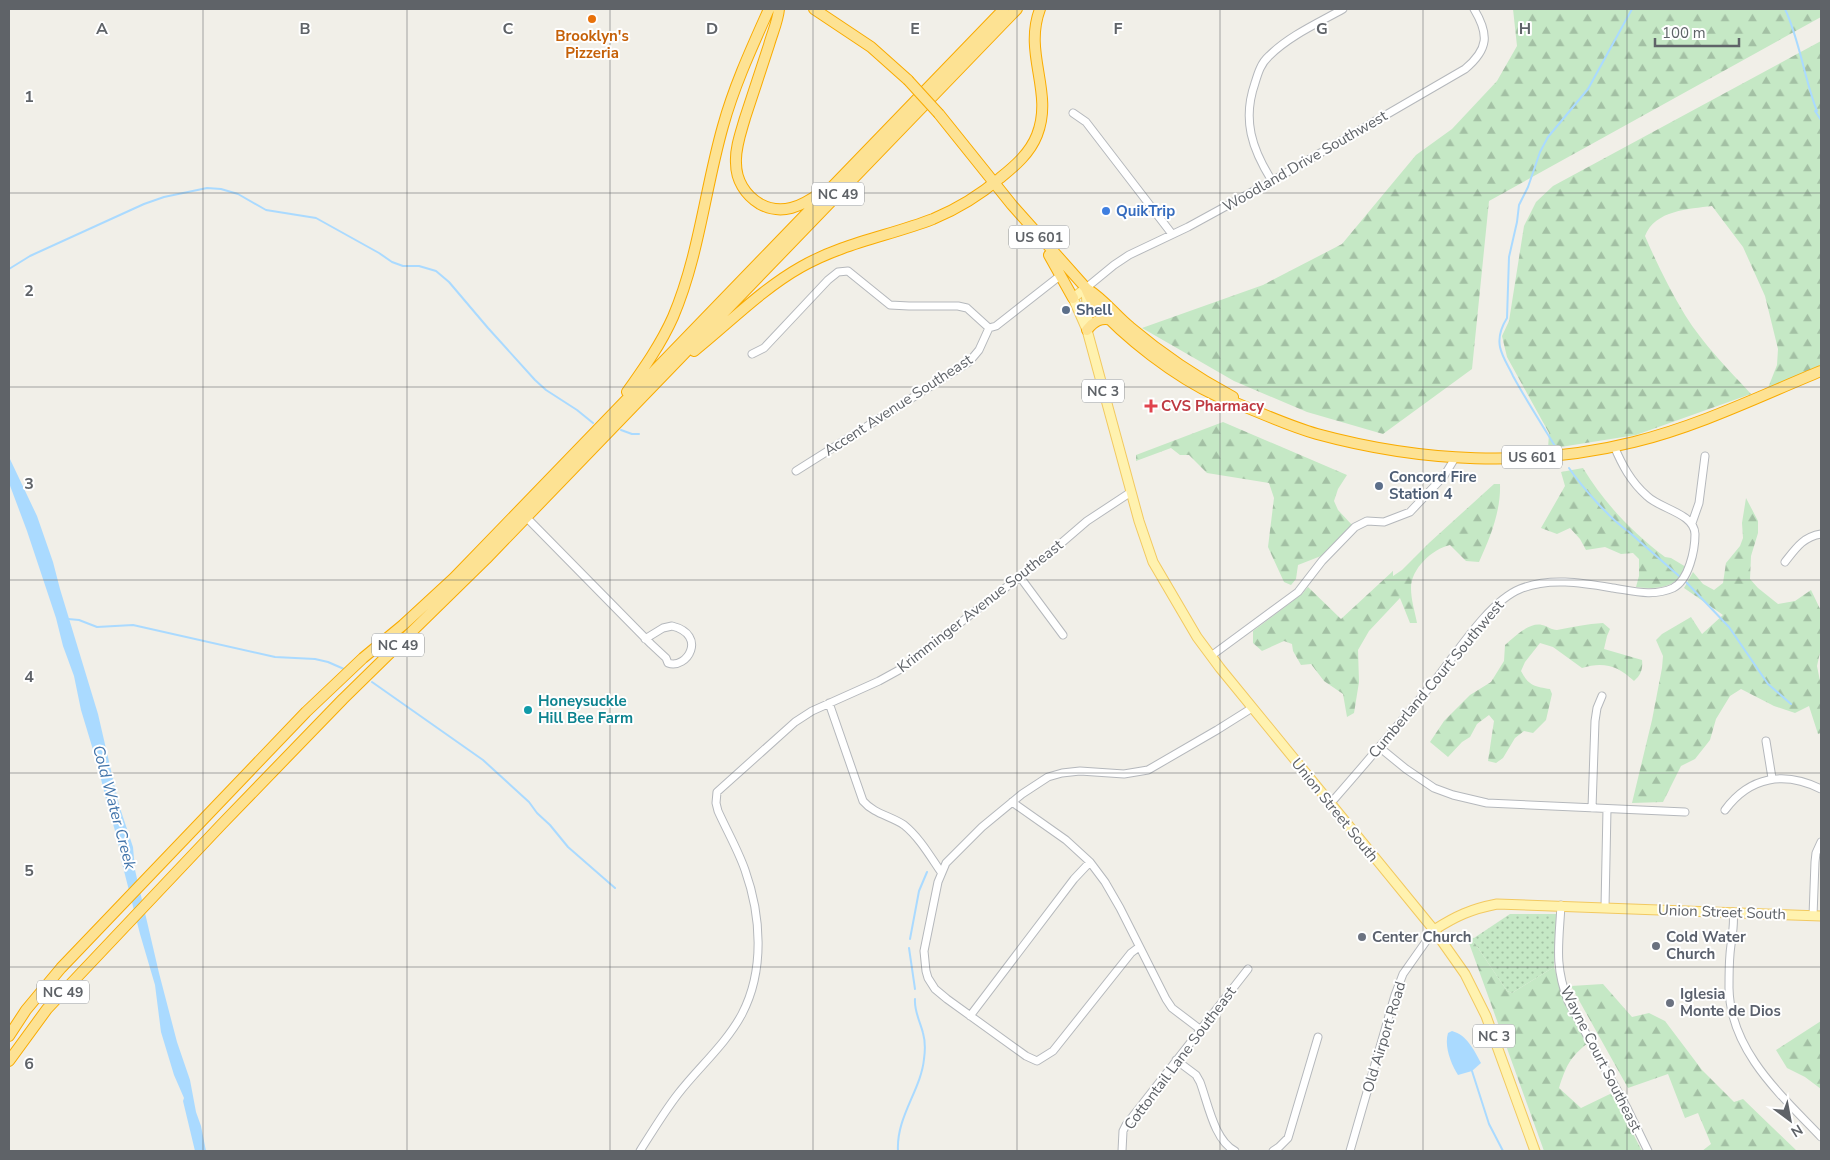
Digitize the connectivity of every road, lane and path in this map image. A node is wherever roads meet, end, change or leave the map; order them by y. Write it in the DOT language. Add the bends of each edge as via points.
graph roads {
  1 [pos="769,9"];
  2 [pos="779,9"];
  3 [pos="814,9"];
  4 [pos="1004,9"];
  5 [pos="1017,9"];
  6 [pos="1040,9"];
  7 [pos="1343,9"];
  8 [pos="1474,9"];
  9 [pos="1073,113"];
  10 [pos="839,180"];
  11 [pos="1272,181"];
  12 [pos="994,183"];
  13 [pos="1172,234"];
  14 [pos="1039,236"];
  15 [pos="1061,275"];
  16 [pos="1086,288"];
  17 [pos="1073,298"];
  18 [pos="1112,320"];
  19 [pos="989,328"];
  20 [pos="1088,330"];
  21 [pos="752,354"];
  22 [pos="1821,371"];
  23 [pos="659,380"];
  24 [pos="1236,402"];
  25 [pos="608,419"];
  26 [pos="1614,446"];
  27 [pos="1705,456"];
  28 [pos="1455,458"];
  29 [pos="796,472"];
  30 [pos="1131,492"];
  31 [pos="526,517"];
  32 [pos="1692,524"];
  33 [pos="1821,534"];
  34 [pos="1786,562"];
  35 [pos="1020,577"];
  36 [pos="1063,635"];
  37 [pos="646,639"];
  38 [pos="1210,656"];
  39 [pos="1602,696"];
  40 [pos="829,703"];
  41 [pos="1252,708"];
  42 [pos="1766,741"];
  43 [pos="1378,747"];
  44 [pos="1772,778"];
  45 [pos="1821,789"];
  46 [pos="1012,802"];
  47 [pos="1330,804"];
  48 [pos="1592,808"];
  49 [pos="1607,809"];
  50 [pos="1725,810"];
  51 [pos="1685,812"];
  52 [pos="1821,842"];
  53 [pos="1090,862"];
  54 [pos="941,872"];
  55 [pos="1561,905"];
  56 [pos="1605,907"];
  57 [pos="1733,912"];
  58 [pos="1817,916"];
  59 [pos="1434,930"];
  60 [pos="1140,947"];
  61 [pos="1248,969"];
  62 [pos="970,1016"];
  63 [pos="1201,1030"];
  64 [pos="9,1036"];
  65 [pos="1318,1036"];
  66 [pos="1176,1060"];
  67 [pos="9,1061"];
  68 [pos="1821,1137"];
  69 [pos="640,1151"];
  70 [pos="1122,1151"];
  71 [pos="1235,1151"];
  72 [pos="1273,1151"];
  73 [pos="1350,1151"];
  74 [pos="1535,1151"];
  75 [pos="1648,1151"];
  1 -- 25 [label="highway" via="725,118 680,298 653,354"];
  2 -- 10 [label="highway" via="742,129 737,173 746,193 764,206 783,210 807,202"];
  3 -- 12 [label="highway, US 601, bridge" via="871,47 908,80"];
  4 -- 10 [label="highway, NC 49"];
  5 -- 23 [label="highway, NC 49"];
  6 -- 12 [label="highway" via="1034,48 1042,93 1042,121 1029,149"];
  7 -- 11 [label="street" via="1279,47 1264,62 1257,76 1249,109 1250,131 1257,154"];
  8 -- 11 [label="street, Woodland Drive Southwest" via="1485,37 1482,50 1473,62"];
  9 -- 13 [label="street" via="1086,122"];
  10 -- 25 [label="highway, NC 49"];
  11 -- 13 [label="street, Woodland Drive Southwest"];
  12 -- 14 [label="highway, US 601"];
  12 -- 23 [label="highway" via="946,213 842,247 801,267 761,295"];
  13 -- 16 [label="street, Woodland Drive Southwest" via="1121,259"];
  14 -- 15 [label="highway"];
  14 -- 16 [label="highway, US 601"];
  15 -- 17 [label="highway"];
  15 -- 19 [label="street" via="996,326"];
  16 -- 17 [label="main road"];
  16 -- 18 [label="highway, US 601" via="1092,300"];
  16 -- 20 [label="main road, Union Street South / NC 3"];
  16 -- 24 [label="highway, US 601" via="1173,362 1234,397"];
  17 -- 20 [label="main road, Union Street South"];
  18 -- 20 [label="highway" via="1100,320"];
  18 -- 24 [label="highway, US 601" via="1187,380 1231,403"];
  19 -- 21 [label="street" via="967,308 890,305 854,275 842,271 828,280 764,348"];
  19 -- 29 [label="street, Accent Avenue Southeast" via="979,350 969,362"];
  20 -- 30 [label="main road, Union Street South / NC 3"];
  22 -- 26 [label="highway, US 601" via="1697,421"];
  23 -- 31 [label="highway, NC 49"];
  24 -- 28 [label="highway, US 601" via="1318,434 1398,452"];
  25 -- 64 [label="highway, NC 49" via="447,584 306,712 61,968"];
  26 -- 28 [label="highway, US 601" via="1521,458"];
  26 -- 32 [label="street" via="1630,477 1648,498"];
  27 -- 32 [label="street, Cumberland Court Southwest" via="1699,503"];
  28 -- 38 [label="street" via="1444,476 1410,512 1384,522 1362,522 1355,527 1322,560 1294,597"];
  30 -- 35 [label="street, Krimminger Avenue Southeast" via="1087,521"];
  30 -- 38 [label="main road, Union Street South / NC 3" via="1153,562"];
  31 -- 37 [label="street"];
  31 -- 67 [label="highway, NC 49" via="343,698 161,889 47,1009"];
  32 -- 43 [label="street, Cumberland Court Southwest" via="1695,536 1687,572 1673,588 1650,593 1545,582 1521,589 1501,601"];
  33 -- 34 [label="street" via="1800,543"];
  35 -- 36 [label="street"];
  35 -- 40 [label="street, Krimminger Avenue Southeast" via="899,670"];
  37 -- 37 [label="street" via="668,663 674,665 683,660 692,646 692,639 672,626"];
  38 -- 41 [label="main road, Union Street South / NC 3"];
  39 -- 48 [label="street" via="1595,720"];
  40 -- 54 [label="street" via="864,801 871,809 911,831"];
  40 -- 69 [label="street, Krimminger Avenue Southeast" via="795,722 716,792 718,811 745,870 756,913 758,931 754,980 741,1016 677,1095"];
  41 -- 46 [label="street" via="1148,770 1124,774 1062,773 1038,782"];
  41 -- 47 [label="main road, Union Street South / NC 3"];
  42 -- 44 [label="street"];
  43 -- 47 [label="street, Cumberland Court Southwest"];
  43 -- 48 [label="street" via="1422,781 1453,795 1487,803"];
  44 -- 45 [label="street" via="1804,782"];
  44 -- 50 [label="street" via="1742,792"];
  46 -- 53 [label="street" via="1066,840"];
  46 -- 54 [label="street" via="952,856"];
  47 -- 59 [label="main road, Union Street South / NC 3"];
  48 -- 49 [label="street"];
  49 -- 51 [label="street"];
  49 -- 56 [label="street"];
  52 -- 58 [label="street" via="1815,862"];
  53 -- 60 [label="street" via="1105,882"];
  53 -- 62 [label="street"];
  54 -- 62 [label="street" via="925,944 926,972 935,989"];
  55 -- 56 [label="main road, Union Street South"];
  55 -- 59 [label="main road, Union Street South" via="1497,904 1472,909"];
  55 -- 75 [label="street, Wayne Court Southeast" via="1558,962 1561,983"];
  56 -- 57 [label="main road, Union Street South"];
  57 -- 58 [label="main road, Union Street South"];
  57 -- 68 [label="street" via="1729,991 1739,1032 1748,1052 1770,1083"];
  59 -- 73 [label="street, Old Airport Road" via="1403,974 1395,995"];
  59 -- 74 [label="main road, NC 3" via="1465,974 1486,1016"];
  60 -- 62 [label="street" via="1130,953 1045,1057 1037,1060 1026,1056"];
  60 -- 63 [label="street" via="1172,1008"];
  61 -- 63 [label="street, Cottontail Lane Southeast"];
  63 -- 66 [label="street, Cottontail Lane Southeast"];
  65 -- 72 [label="street" via="1288,1138"];
  66 -- 70 [label="street, Cottontail Lane Southeast" via="1126,1125"];
  66 -- 71 [label="street" via="1196,1075 1218,1134"];
}
